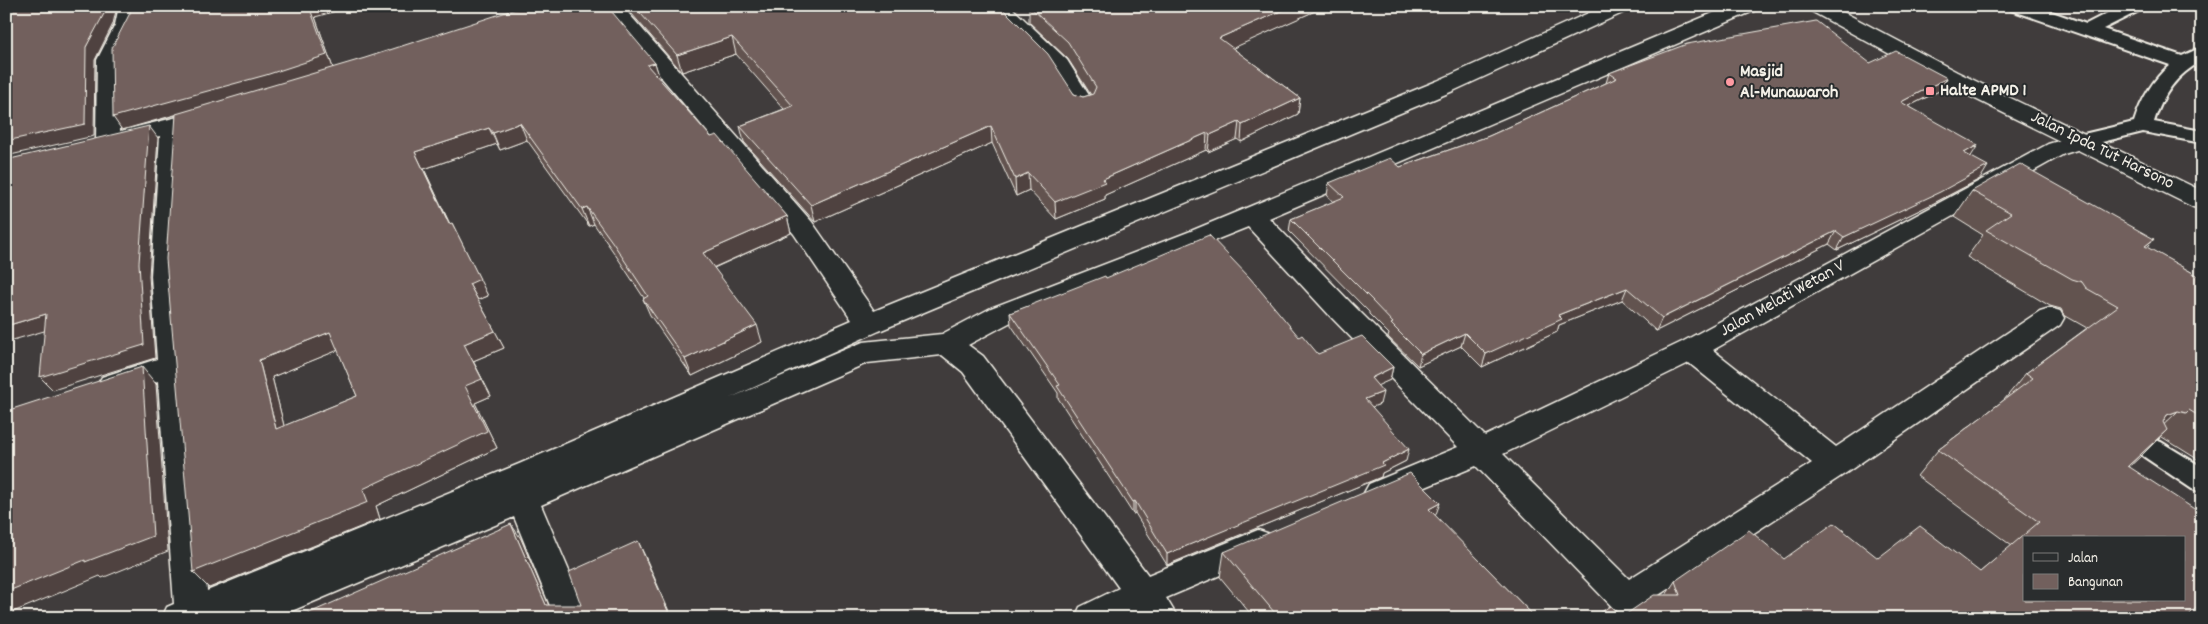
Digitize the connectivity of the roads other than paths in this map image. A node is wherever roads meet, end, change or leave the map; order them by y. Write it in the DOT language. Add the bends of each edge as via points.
graph roads {
  1 [pos="129,6"];
  2 [pos="611,6"];
  3 [pos="1622,6"];
  4 [pos="1749,6"];
  5 [pos="1816,6"];
  6 [pos="2017,6"];
  7 [pos="2136,6"];
  8 [pos="1013,13"];
  9 [pos="2088,30"];
  10 [pos="2202,53"];
  11 [pos="2183,63"];
  12 [pos="1084,104"];
  13 [pos="229,111"];
  14 [pos="2143,126"];
  15 [pos="173,127"];
  16 [pos="2202,137"];
  17 [pos="2082,141"];
  18 [pos="2202,200"];
  19 [pos="1251,215"];
  20 [pos="2050,318"];
  21 [pos="869,324"];
  22 [pos="947,344"];
  23 [pos="1692,349"];
  24 [pos="173,365"];
  25 [pos="90,392"];
  26 [pos="2152,449"];
  27 [pos="1481,451"];
  28 [pos="1835,464"];
  29 [pos="2202,481"];
  30 [pos="523,499"];
  31 [pos="1352,504"];
  32 [pos="1288,532"];
  33 [pos="1151,605"];
  34 [pos="1636,608"];
  35 [pos="186,615"];
  36 [pos="237,618"];
  37 [pos="572,618"];
  38 [pos="1092,618"];
  1 -- 15 [label="street" via="126,25 108,60 99,143"];
  2 -- 21 [label="street" via="803,228"];
  3 -- 21 [label="street" via="1445,86"];
  4 -- 19 [label="street"];
  5 -- 17 [label="street, Jalan Ipda Tut Harsono" via="1949,77"];
  6 -- 9 [label="lane"];
  7 -- 9 [label="lane"];
  8 -- 12 [label="street" via="1059,65"];
  9 -- 11 [label="lane"];
  10 -- 11 [label="lane"];
  11 -- 14 [label="lane" via="2162,80"];
  13 -- 15 [label="street"];
  14 -- 16 [label="lane"];
  14 -- 17 [label="lane"];
  15 -- 24 [label="street" via="164,276"];
  17 -- 18 [label="street, Jalan Ipda Tut Harsono"];
  17 -- 23 [label="street, Jalan Melati Wetan V" via="2056,149"];
  19 -- 22 [label="street" via="1000,315"];
  19 -- 27 [label="street" via="1340,310"];
  20 -- 28 [label="street"];
  21 -- 35 [label="street" via="530,473"];
  22 -- 30 [label="street" via="863,352"];
  22 -- 33 [label="street" via="973,364"];
  23 -- 27 [label="street, Jalan Melati Wetan V"];
  23 -- 28 [label="street"];
  24 -- 25 [label="street"];
  24 -- 35 [label="street"];
  26 -- 29 [label="lane"];
  27 -- 31 [label="street, Jalan Melati Wetan V"];
  27 -- 34 [label="street"];
  28 -- 34 [label="street"];
  30 -- 36 [label="street"];
  30 -- 37 [label="street"];
  32 -- 33 [label="street"];
  33 -- 38 [label="street"];
}
